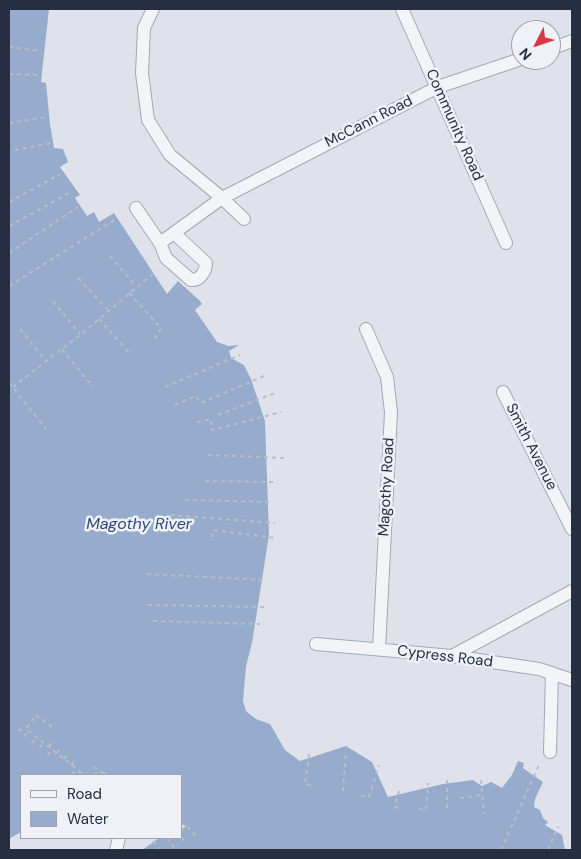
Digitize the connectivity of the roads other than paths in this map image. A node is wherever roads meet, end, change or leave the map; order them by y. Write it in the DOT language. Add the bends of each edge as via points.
graph roads {
  1 [pos="153,9"];
  2 [pos="402,9"];
  3 [pos="511,62"];
  4 [pos="438,87"];
  5 [pos="222,198"];
  6 [pos="136,208"];
  7 [pos="244,219"];
  8 [pos="174,233"];
  9 [pos="160,243"];
  10 [pos="506,243"];
  11 [pos="366,329"];
  12 [pos="503,392"];
  13 [pos="572,529"];
  14 [pos="572,592"];
  15 [pos="316,644"];
  16 [pos="379,649"];
  17 [pos="452,656"];
  18 [pos="552,673"];
  19 [pos="572,680"];
  20 [pos="550,752"];
  1 -- 5 [label="street" via="144,28 142,73 148,120 170,155"];
  2 -- 4 [label="street, Community Road"];
  3 -- 4 [label="street, McCann Road"];
  4 -- 5 [label="street, McCann Road"];
  4 -- 10 [label="street, Community Road"];
  5 -- 7 [label="street"];
  5 -- 8 [label="street, McCann Road"];
  6 -- 9 [label="street"];
  8 -- 9 [label="street, McCann Road"];
  8 -- 9 [label="street" via="206,263 199,279 192,280 166,258"];
  11 -- 16 [label="street, Magothy Road" via="387,377 391,412"];
  12 -- 13 [label="street, Smith Avenue"];
  14 -- 17 [label="street"];
  15 -- 16 [label="street, Cypress Road"];
  16 -- 17 [label="street, Cypress Road"];
  17 -- 18 [label="street, Cypress Road"];
  18 -- 19 [label="street, Cypress Road"];
  18 -- 20 [label="street"];
}
